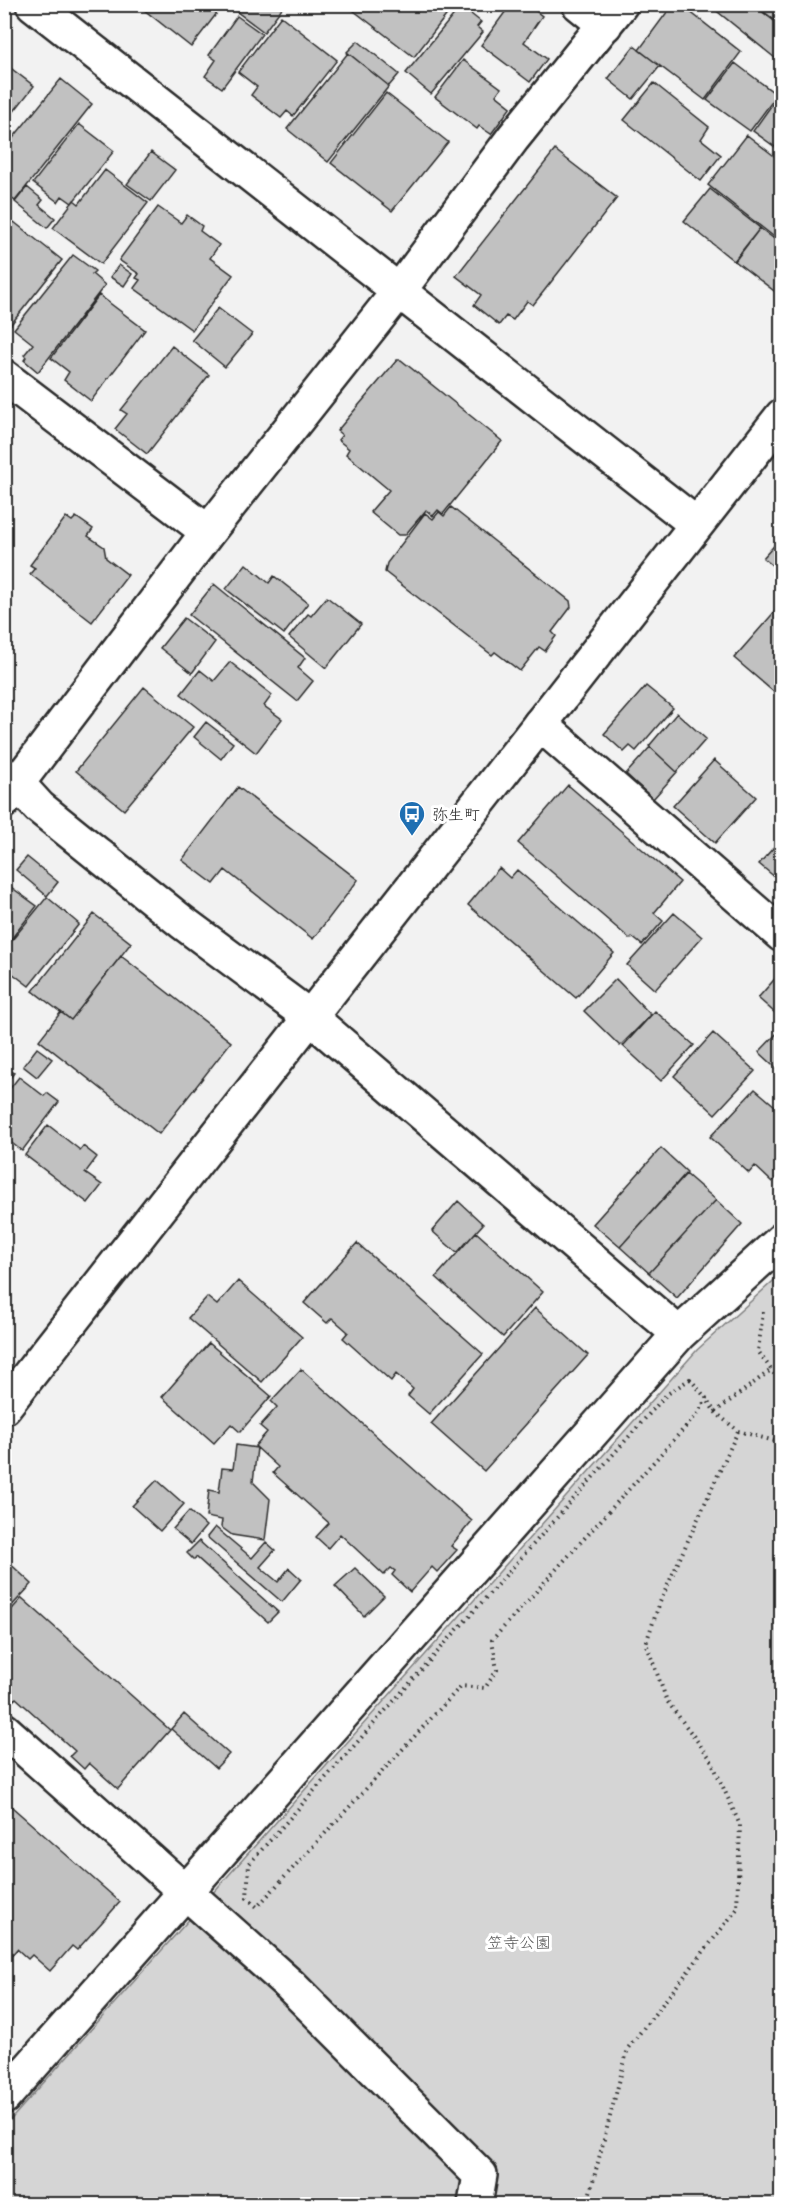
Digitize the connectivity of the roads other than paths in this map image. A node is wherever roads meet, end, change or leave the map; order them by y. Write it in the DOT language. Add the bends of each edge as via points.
graph roads {
  1 [pos="33,4"];
  2 [pos="579,4"];
  3 [pos="613,15"];
  4 [pos="399,291"];
  5 [pos="4,377"];
  6 [pos="777,431"];
  7 [pos="696,525"];
  8 [pos="208,532"];
  9 [pos="540,724"];
  10 [pos="9,786"];
  11 [pos="782,935"];
  12 [pos="310,1017"];
  13 [pos="782,1240"];
  14 [pos="679,1334"];
  15 [pos="4,1407"];
  16 [pos="4,1730"];
  17 [pos="186,1893"];
  18 [pos="4,2097"];
  19 [pos="475,2205"];
  1 -- 4 [label="street"];
  2 -- 3 [label="street"];
  3 -- 4 [label="street" via="513,138"];
  4 -- 7 [label="street"];
  4 -- 8 [label="street"];
  5 -- 8 [label="street"];
  6 -- 7 [label="street"];
  7 -- 9 [label="street"];
  8 -- 10 [label="street"];
  9 -- 11 [label="street"];
  9 -- 12 [label="street"];
  10 -- 12 [label="street"];
  12 -- 14 [label="street"];
  12 -- 15 [label="street"];
  13 -- 14 [label="street"];
  14 -- 17 [label="street"];
  16 -- 17 [label="street"];
  17 -- 18 [label="street"];
  17 -- 19 [label="street" via="290,1985 480,2175"];
}
